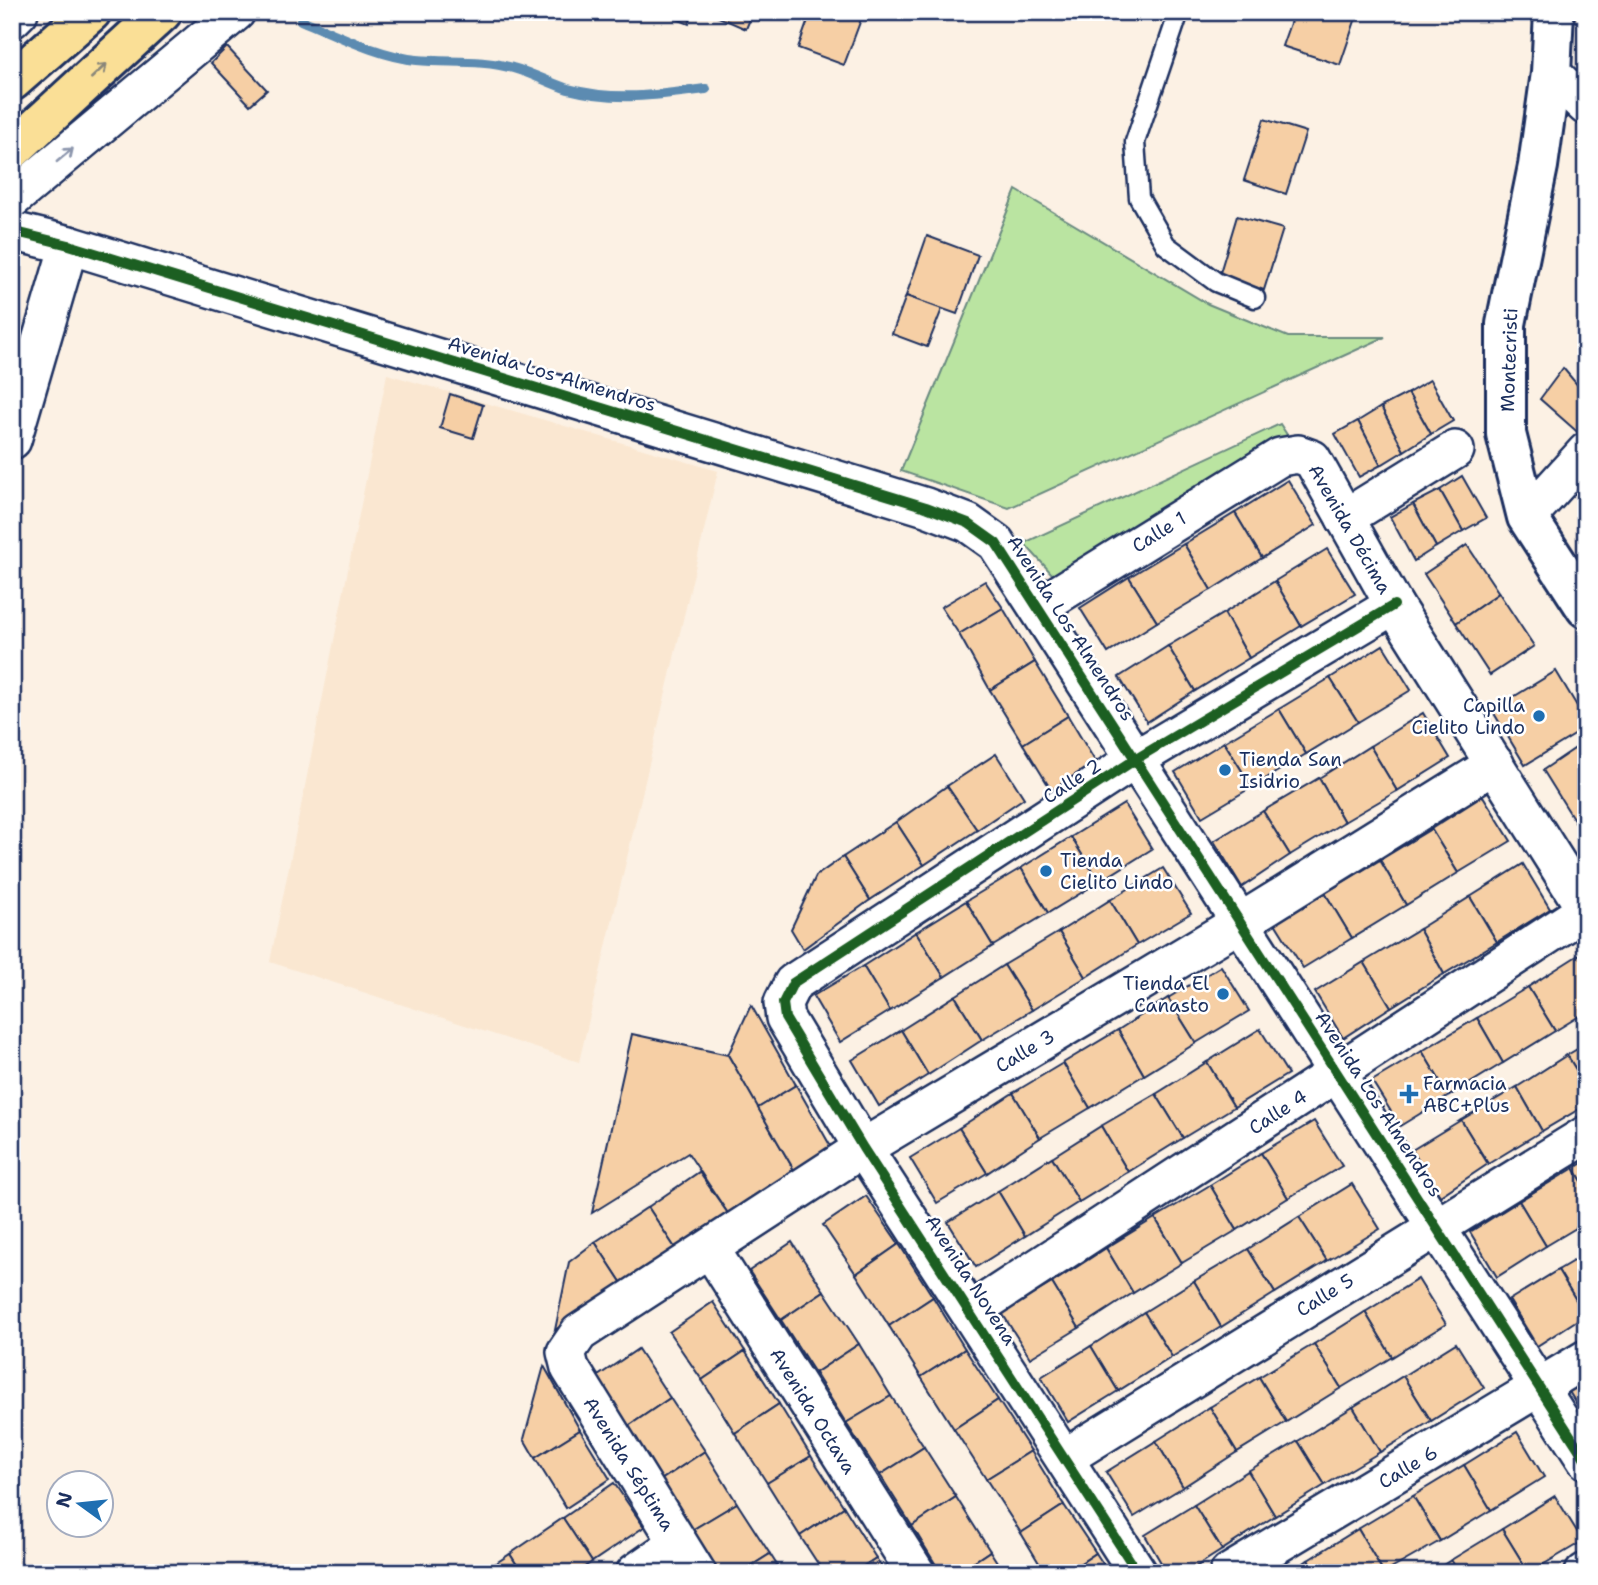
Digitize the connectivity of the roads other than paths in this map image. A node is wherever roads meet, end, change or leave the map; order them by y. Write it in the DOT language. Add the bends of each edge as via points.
graph roads {
  1 [pos="19,12"];
  2 [pos="91,12"];
  3 [pos="162,12"];
  4 [pos="236,12"];
  5 [pos="1179,12"];
  6 [pos="1554,12"];
  7 [pos="12,19"];
  8 [pos="1551,73"];
  9 [pos="12,81"];
  10 [pos="1586,106"];
  11 [pos="12,150"];
  12 [pos="12,199"];
  13 [pos="12,231"];
  14 [pos="69,245"];
  15 [pos="1255,298"];
  16 [pos="12,440"];
  17 [pos="1455,450"];
  18 [pos="1586,452"];
  19 [pos="1280,457"];
  20 [pos="1527,517"];
  21 [pos="1345,518"];
  22 [pos="1394,605"];
  23 [pos="1038,607"];
  24 [pos="1586,608"];
  25 [pos="1136,759"];
  26 [pos="1495,764"];
  27 [pos="1586,910"];
  28 [pos="1241,922"];
  29 [pos="783,1003"];
  30 [pos="1338,1073"];
  31 [pos="1586,1135"];
  32 [pos="863,1148"];
  33 [pos="1436,1226"];
  34 [pos="711,1250"];
  35 [pos="970,1312"];
  36 [pos="566,1352"];
  37 [pos="1586,1359"];
  38 [pos="1540,1388"];
  39 [pos="1066,1457"];
  40 [pos="1586,1460"];
  41 [pos="688,1558"];
  42 [pos="635,1573"];
  43 [pos="916,1573"];
  44 [pos="1138,1573"];
  45 [pos="1229,1573"];
  1 -- 7 [label="street"];
  2 -- 9 [label="highway"];
  11 -- 3 [label="highway, one-way"];
  12 -- 4 [label="street, one-way"];
  5 -- 15 [label="lane" via="1135,142 1139,198 1166,245 1216,282"];
  6 -- 8 [label="street, Montecristi"];
  8 -- 10 [label="street"];
  8 -- 20 [label="street, Montecristi" via="1538,166 1506,324 1506,434"];
  13 -- 14 [label="street, Avenida Los Almendros"];
  14 -- 16 [label="street"];
  14 -- 23 [label="street, Avenida Los Almendros" via="926,507 968,523 996,543"];
  17 -- 21 [label="street"];
  18 -- 20 [label="street"];
  19 -- 21 [label="street, Avenida Décima" via="1298,454 1312,459"];
  19 -- 23 [label="street, Calle 1"];
  20 -- 24 [label="street, Montecristi"];
  21 -- 22 [label="street, Avenida Décima"];
  22 -- 25 [label="street, Calle 2"];
  22 -- 26 [label="street, Avenida Décima"];
  23 -- 25 [label="street, Avenida Los Almendros"];
  25 -- 28 [label="street, Avenida Los Almendros"];
  25 -- 29 [label="street, Calle 2" via="793,983"];
  26 -- 27 [label="street, Avenida Décima"];
  26 -- 28 [label="street, Calle 3"];
  27 -- 30 [label="street, Calle 4"];
  28 -- 30 [label="street, Avenida Los Almendros"];
  28 -- 32 [label="street, Calle 3"];
  29 -- 32 [label="street, Avenida Novena" via="785,1018"];
  30 -- 33 [label="street, Avenida Los Almendros"];
  30 -- 35 [label="street, Calle 4"];
  31 -- 33 [label="street, Calle 5"];
  32 -- 34 [label="street, Calle 3"];
  32 -- 35 [label="street, Avenida Novena"];
  33 -- 38 [label="street, Avenida Los Almendros"];
  33 -- 39 [label="street, Calle 5"];
  34 -- 36 [label="street, Calle 3" via="579,1333"];
  34 -- 43 [label="street, Avenida Octava"];
  35 -- 39 [label="street, Avenida Novena"];
  36 -- 41 [label="street, Avenida Séptima" via="569,1368"];
  37 -- 38 [label="street, Calle 6"];
  38 -- 40 [label="street, Avenida Los Almendros"];
  38 -- 45 [label="street, Calle 6"];
  39 -- 44 [label="street, Avenida Novena"];
  41 -- 42 [label="street"];
}
